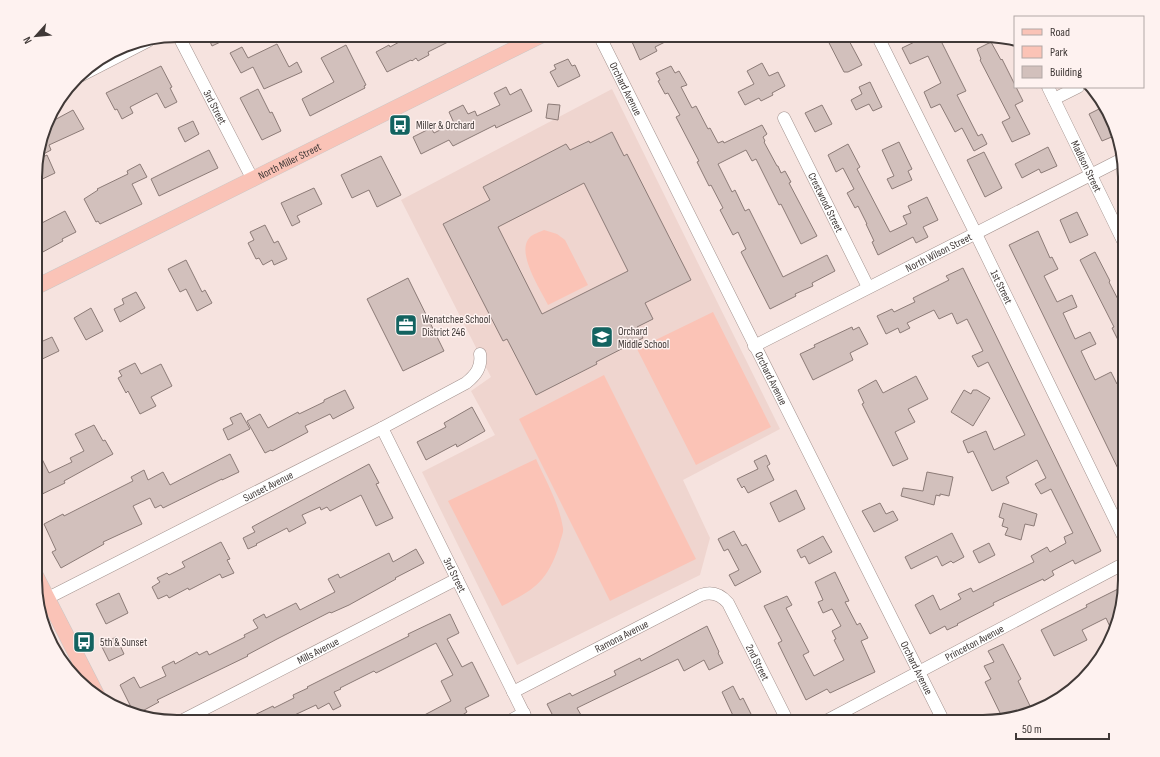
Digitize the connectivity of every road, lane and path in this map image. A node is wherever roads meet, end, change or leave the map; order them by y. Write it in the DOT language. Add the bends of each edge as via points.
graph roads {
  1 [pos="182,42"];
  2 [pos="528,42"];
  3 [pos="602,42"];
  4 [pos="880,42"];
  5 [pos="131,50"];
  6 [pos="104,64"];
  7 [pos="1048,88"];
  8 [pos="1076,88"];
  9 [pos="1054,99"];
  10 [pos="784,118"];
  11 [pos="1117,162"];
  12 [pos="1091,176"];
  13 [pos="253,180"];
  14 [pos="1118,231"];
  15 [pos="976,234"];
  16 [pos="42,284"];
  17 [pos="868,287"];
  18 [pos="754,346"];
  19 [pos="480,354"];
  20 [pos="382,428"];
  21 [pos="1118,526"];
  22 [pos="1118,566"];
  23 [pos="458,579"];
  24 [pos="43,599"];
  25 [pos="728,603"];
  26 [pos="44,604"];
  27 [pos="919,671"];
  28 [pos="90,683"];
  29 [pos="513,692"];
  30 [pos="193,715"];
  31 [pos="524,715"];
  32 [pos="784,715"];
  33 [pos="837,715"];
  34 [pos="941,715"];
  1 -- 13 [label="street, 3rd Street"];
  2 -- 13 [label="main road, North Miller Street"];
  3 -- 18 [label="street, Orchard Avenue"];
  4 -- 15 [label="street, 1st Street"];
  5 -- 6 [label="street"];
  7 -- 9 [label="street, Madison Street"];
  8 -- 9 [label="street"];
  9 -- 12 [label="street, Madison Street"];
  10 -- 17 [label="street, Crestwood Street"];
  11 -- 12 [label="street, North Wilson Street"];
  12 -- 14 [label="street, Madison Street"];
  12 -- 15 [label="street, North Wilson Street"];
  13 -- 16 [label="main road, North Miller Street"];
  15 -- 17 [label="street, North Wilson Street"];
  15 -- 21 [label="street, 1st Street"];
  17 -- 18 [label="street, North Wilson Street"];
  18 -- 27 [label="street, Orchard Avenue"];
  19 -- 20 [label="street, Sunset Avenue" via="478,370 473,377"];
  20 -- 23 [label="street, 3rd Street"];
  20 -- 24 [label="street, Sunset Avenue"];
  22 -- 27 [label="street, Princeton Avenue"];
  23 -- 29 [label="street, 3rd Street"];
  23 -- 30 [label="street, Mills Avenue"];
  25 -- 29 [label="street, Ramona Avenue" via="712,593 701,595"];
  25 -- 32 [label="street, 2nd Street"];
  26 -- 28 [label="main road"];
  27 -- 33 [label="street, Princeton Avenue"];
  27 -- 34 [label="street, Orchard Avenue"];
  29 -- 31 [label="street, 3rd Street"];
}
